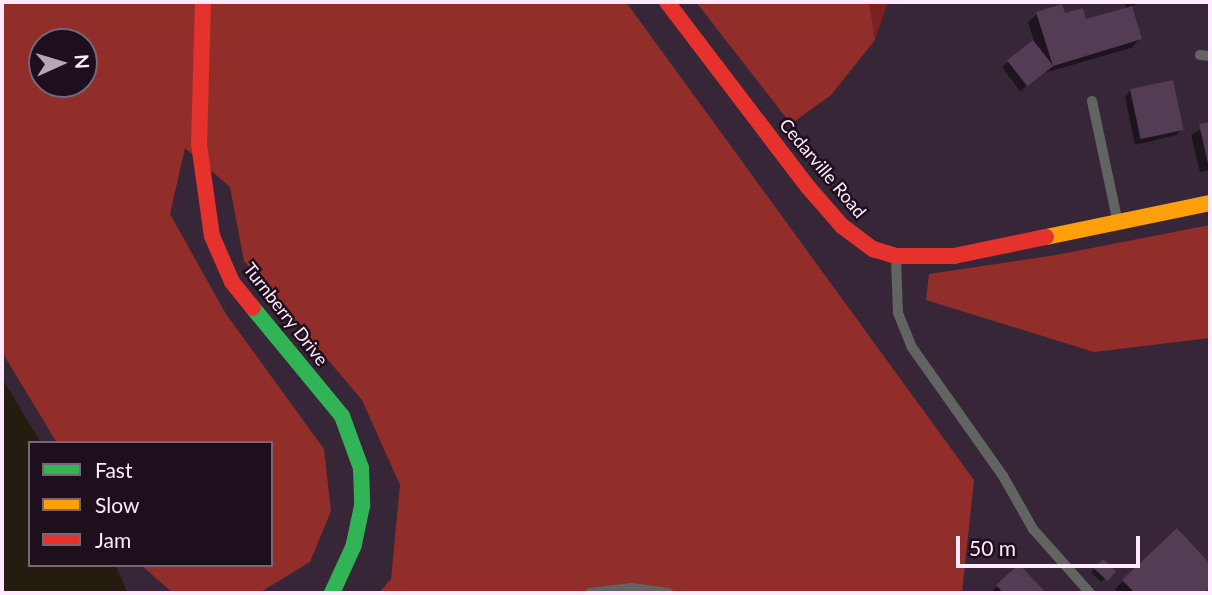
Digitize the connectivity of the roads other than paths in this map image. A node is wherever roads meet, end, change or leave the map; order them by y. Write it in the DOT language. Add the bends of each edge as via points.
graph roads {
  1 [pos="203,2"];
  2 [pos="667,2"];
  3 [pos="1092,101"];
  4 [pos="1210,203"];
  5 [pos="1117,222"];
  6 [pos="896,256"];
  7 [pos="332,593"];
  8 [pos="590,593"];
  9 [pos="668,593"];
  10 [pos="1090,593"];
  1 -- 7 [label="main road, Turnberry Drive" via="199,144 212,236 232,282 342,416 361,468 362,506 354,545"];
  2 -- 6 [label="main road, Cedarville Road" via="842,226 873,249"];
  3 -- 5 [label="lane"];
  4 -- 5 [label="main road, Cedarville Road"];
  5 -- 6 [label="main road, Cedarville Road" via="954,256"];
  6 -- 10 [label="lane" via="898,313 911,346 1003,476 1033,529"];
  8 -- 9 [label="lane" via="632,588"];
}
